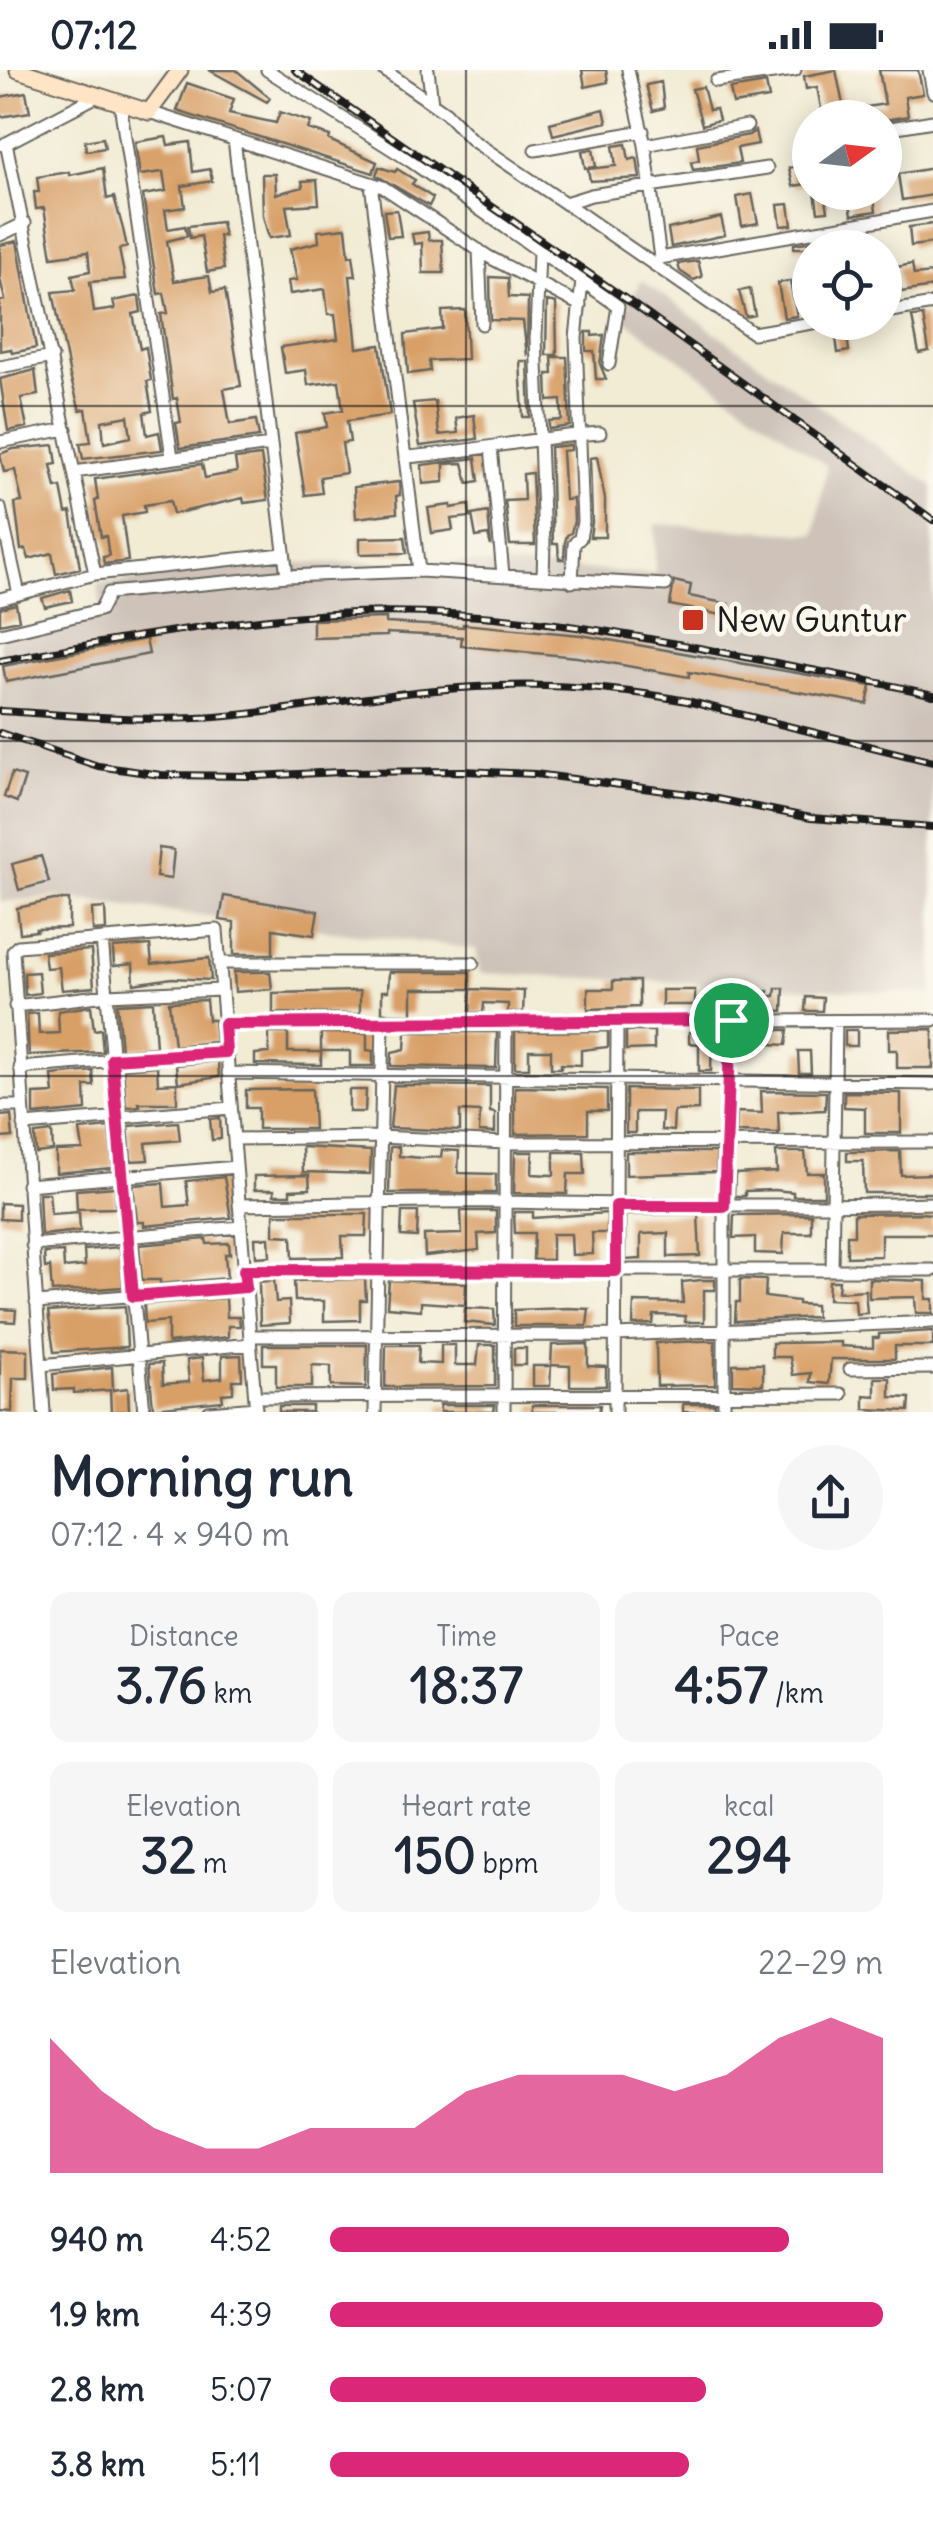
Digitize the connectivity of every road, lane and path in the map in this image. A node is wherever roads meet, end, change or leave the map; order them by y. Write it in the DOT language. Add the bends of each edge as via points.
graph roads {
  1 [pos="18,70"];
  2 [pos="180,70"];
  3 [pos="268,70"];
  4 [pos="385,70"];
  5 [pos="428,70"];
  6 [pos="628,70"];
  7 [pos="795,70"];
  8 [pos="929,70"];
  9 [pos="716,81"];
  10 [pos="933,92"];
  11 [pos="97,96"];
  12 [pos="120,103"];
  13 [pos="432,103"];
  14 [pos="150,112"];
  15 [pos="933,122"];
  16 [pos="748,126"];
  17 [pos="902,127"];
  18 [pos="643,131"];
  19 [pos="234,140"];
  20 [pos="3,145"];
  21 [pos="646,145"];
  22 [pos="536,150"];
  23 [pos="767,168"];
  24 [pos="371,183"];
  25 [pos="652,186"];
  26 [pos="566,203"];
  27 [pos="933,210"];
  28 [pos="25,223"];
  29 [pos="0,235"];
  30 [pos="479,250"];
  31 [pos="539,251"];
  32 [pos="582,280"];
  33 [pos="538,283"];
  34 [pos="933,304"];
  35 [pos="580,305"];
  36 [pos="902,309"];
  37 [pos="482,324"];
  38 [pos="792,326"];
  39 [pos="52,357"];
  40 [pos="608,364"];
  41 [pos="0,367"];
  42 [pos="66,430"];
  43 [pos="600,433"];
  44 [pos="580,434"];
  45 [pos="540,437"];
  46 [pos="0,442"];
  47 [pos="270,445"];
  48 [pos="491,447"];
  49 [pos="407,457"];
  50 [pos="172,458"];
  51 [pos="74,472"];
  52 [pos="0,508"];
  53 [pos="2,526"];
  54 [pos="283,554"];
  55 [pos="419,572"];
  56 [pos="95,574"];
  57 [pos="503,575"];
  58 [pos="287,576"];
  59 [pos="543,578"];
  60 [pos="572,582"];
  61 [pos="666,585"];
  62 [pos="19,594"];
  63 [pos="0,599"];
  64 [pos="0,634"];
  65 [pos="102,939"];
  66 [pos="219,963"];
  67 [pos="473,963"];
  68 [pos="221,990"];
  69 [pos="107,995"];
  70 [pos="15,1006"];
  71 [pos="731,1020"];
  72 [pos="836,1020"];
  73 [pos="933,1020"];
  74 [pos="382,1021"];
  75 [pos="506,1021"];
  76 [pos="617,1021"];
  77 [pos="224,1024"];
  78 [pos="226,1052"];
  79 [pos="112,1059"];
  80 [pos="20,1068"];
  81 [pos="228,1073"];
  82 [pos="381,1076"];
  83 [pos="505,1078"];
  84 [pos="617,1079"];
  85 [pos="728,1081"];
  86 [pos="835,1082"];
  87 [pos="933,1084"];
  88 [pos="0,1106"];
  89 [pos="23,1106"];
  90 [pos="231,1108"];
  91 [pos="117,1117"];
  92 [pos="24,1125"];
  93 [pos="379,1137"];
  94 [pos="234,1139"];
  95 [pos="833,1140"];
  96 [pos="727,1142"];
  97 [pos="933,1142"];
  98 [pos="616,1143"];
  99 [pos="504,1144"];
  100 [pos="236,1167"];
  101 [pos="124,1176"];
  102 [pos="27,1185"];
  103 [pos="504,1202"];
  104 [pos="239,1204"];
  105 [pos="377,1204"];
  106 [pos="933,1204"];
  107 [pos="616,1206"];
  108 [pos="724,1206"];
  109 [pos="832,1206"];
  110 [pos="241,1227"];
  111 [pos="128,1239"];
  112 [pos="32,1244"];
  113 [pos="244,1270"];
  114 [pos="375,1270"];
  115 [pos="832,1270"];
  116 [pos="933,1270"];
  117 [pos="504,1271"];
  118 [pos="616,1271"];
  119 [pos="724,1272"];
  120 [pos="246,1287"];
  121 [pos="133,1296"];
  122 [pos="36,1302"];
  123 [pos="933,1322"];
  124 [pos="723,1333"];
  125 [pos="376,1335"];
  126 [pos="504,1335"];
  127 [pos="616,1336"];
  128 [pos="250,1340"];
  129 [pos="138,1356"];
  130 [pos="41,1365"];
  131 [pos="850,1368"];
  132 [pos="933,1368"];
  133 [pos="615,1394"];
  134 [pos="724,1394"];
  135 [pos="841,1394"];
  136 [pos="504,1395"];
  137 [pos="375,1398"];
  138 [pos="256,1406"];
  139 [pos="44,1412"];
  140 [pos="144,1412"];
  141 [pos="209,1412"];
  142 [pos="374,1412"];
  143 [pos="504,1412"];
  144 [pos="615,1412"];
  145 [pos="724,1412"];
  1 -- 11 [label="main road"];
  2 -- 14 [label="main road"];
  3 -- 31 [label="street"];
  4 -- 13 [label="street"];
  5 -- 13 [label="street"];
  6 -- 18 [label="street"];
  7 -- 9 [label="street"];
  8 -- 10 [label="street"];
  11 -- 12 [label="main road"];
  11 -- 20 [label="street"];
  12 -- 14 [label="main road"];
  12 -- 50 [label="street"];
  13 -- 26 [label="street" via="472,140"];
  14 -- 19 [label="street"];
  15 -- 17 [label="street"];
  16 -- 21 [label="street"];
  18 -- 21 [label="street"];
  18 -- 22 [label="street"];
  19 -- 24 [label="street"];
  19 -- 47 [label="street"];
  20 -- 28 [label="street"];
  21 -- 25 [label="street"];
  23 -- 25 [label="street"];
  24 -- 30 [label="street"];
  24 -- 49 [label="street"];
  25 -- 26 [label="street"];
  25 -- 27 [label="street" via="660,258"];
  26 -- 38 [label="street" via="753,333"];
  28 -- 29 [label="street"];
  28 -- 39 [label="street"];
  30 -- 33 [label="street"];
  30 -- 37 [label="street"];
  31 -- 32 [label="street"];
  31 -- 33 [label="street"];
  32 -- 35 [label="street"];
  32 -- 40 [label="street" via="618,306"];
  33 -- 35 [label="street"];
  33 -- 45 [label="street"];
  34 -- 36 [label="street"];
  35 -- 44 [label="street"];
  39 -- 41 [label="street"];
  39 -- 42 [label="street"];
  42 -- 46 [label="street"];
  42 -- 51 [label="street"];
  43 -- 44 [label="street"];
  44 -- 45 [label="street"];
  44 -- 60 [label="street" via="583,522"];
  45 -- 48 [label="street"];
  45 -- 59 [label="street"];
  47 -- 50 [label="street"];
  47 -- 54 [label="street"];
  48 -- 49 [label="street"];
  48 -- 57 [label="street"];
  49 -- 55 [label="street"];
  50 -- 51 [label="street"];
  51 -- 56 [label="street"];
  52 -- 53 [label="street"];
  53 -- 62 [label="street"];
  54 -- 56 [label="street"];
  54 -- 58 [label="street"];
  55 -- 57 [label="street"];
  55 -- 58 [label="street"];
  56 -- 62 [label="street"];
  57 -- 59 [label="street"];
  58 -- 64 [label="street" via="109,593 100,610"];
  59 -- 60 [label="street"];
  60 -- 61 [label="street"];
  62 -- 63 [label="street"];
  65 -- 66 [label="street" via="216,930"];
  65 -- 69 [label="street"];
  65 -- 70 [label="street" via="15,948"];
  66 -- 67 [label="street"];
  66 -- 68 [label="street"];
  68 -- 69 [label="street"];
  68 -- 77 [label="street"];
  69 -- 70 [label="street"];
  69 -- 79 [label="street"];
  70 -- 80 [label="street"];
  71 -- 72 [label="street"];
  71 -- 76 [label="street"];
  71 -- 85 [label="street"];
  72 -- 73 [label="street"];
  72 -- 86 [label="street"];
  74 -- 75 [label="street"];
  74 -- 77 [label="street"];
  74 -- 82 [label="street"];
  75 -- 76 [label="street"];
  75 -- 83 [label="street"];
  76 -- 84 [label="street"];
  77 -- 78 [label="street"];
  78 -- 79 [label="street"];
  78 -- 81 [label="street"];
  79 -- 80 [label="street"];
  79 -- 91 [label="street"];
  80 -- 89 [label="street"];
  81 -- 82 [label="street"];
  81 -- 90 [label="street"];
  82 -- 83 [label="street"];
  82 -- 93 [label="street"];
  83 -- 84 [label="street"];
  83 -- 99 [label="street"];
  84 -- 85 [label="street"];
  84 -- 98 [label="street"];
  85 -- 86 [label="street"];
  85 -- 96 [label="street"];
  86 -- 87 [label="street"];
  86 -- 95 [label="street"];
  88 -- 89 [label="street"];
  89 -- 92 [label="street"];
  90 -- 91 [label="street"];
  90 -- 94 [label="street"];
  91 -- 92 [label="street"];
  91 -- 101 [label="street"];
  92 -- 102 [label="street"];
  93 -- 94 [label="street"];
  93 -- 99 [label="street"];
  93 -- 105 [label="street"];
  94 -- 100 [label="street"];
  95 -- 96 [label="street"];
  95 -- 97 [label="street"];
  95 -- 109 [label="street"];
  96 -- 98 [label="street"];
  96 -- 108 [label="street"];
  98 -- 99 [label="street"];
  98 -- 107 [label="street"];
  99 -- 103 [label="street"];
  100 -- 101 [label="street"];
  100 -- 104 [label="street"];
  101 -- 102 [label="street"];
  101 -- 111 [label="street"];
  102 -- 112 [label="street"];
  103 -- 105 [label="street"];
  103 -- 107 [label="street"];
  103 -- 117 [label="street"];
  104 -- 105 [label="street"];
  104 -- 110 [label="street"];
  105 -- 114 [label="street"];
  106 -- 109 [label="street"];
  107 -- 108 [label="street"];
  107 -- 118 [label="street"];
  108 -- 109 [label="street"];
  108 -- 119 [label="street"];
  109 -- 115 [label="street"];
  110 -- 111 [label="street"];
  110 -- 113 [label="street"];
  111 -- 112 [label="street"];
  111 -- 121 [label="street"];
  112 -- 122 [label="street"];
  113 -- 114 [label="street"];
  113 -- 120 [label="street"];
  114 -- 117 [label="street"];
  114 -- 125 [label="street"];
  115 -- 116 [label="street"];
  115 -- 119 [label="street"];
  117 -- 118 [label="street"];
  117 -- 126 [label="street"];
  118 -- 119 [label="street"];
  118 -- 127 [label="street"];
  119 -- 124 [label="street"];
  120 -- 121 [label="street"];
  120 -- 128 [label="street"];
  121 -- 122 [label="street"];
  121 -- 129 [label="street"];
  122 -- 130 [label="street"];
  123 -- 124 [label="street"];
  124 -- 127 [label="street"];
  124 -- 134 [label="street"];
  125 -- 126 [label="street"];
  125 -- 128 [label="street"];
  125 -- 137 [label="street"];
  126 -- 127 [label="street"];
  126 -- 136 [label="street"];
  127 -- 133 [label="street"];
  128 -- 129 [label="street"];
  128 -- 138 [label="street"];
  129 -- 130 [label="street"];
  129 -- 140 [label="street"];
  130 -- 139 [label="street"];
  131 -- 132 [label="street"];
  133 -- 134 [label="street"];
  133 -- 136 [label="street"];
  133 -- 144 [label="street"];
  134 -- 135 [label="street"];
  134 -- 145 [label="street"];
  136 -- 137 [label="street"];
  136 -- 143 [label="street"];
  137 -- 138 [label="street"];
  137 -- 142 [label="street"];
  138 -- 141 [label="street"];
}
